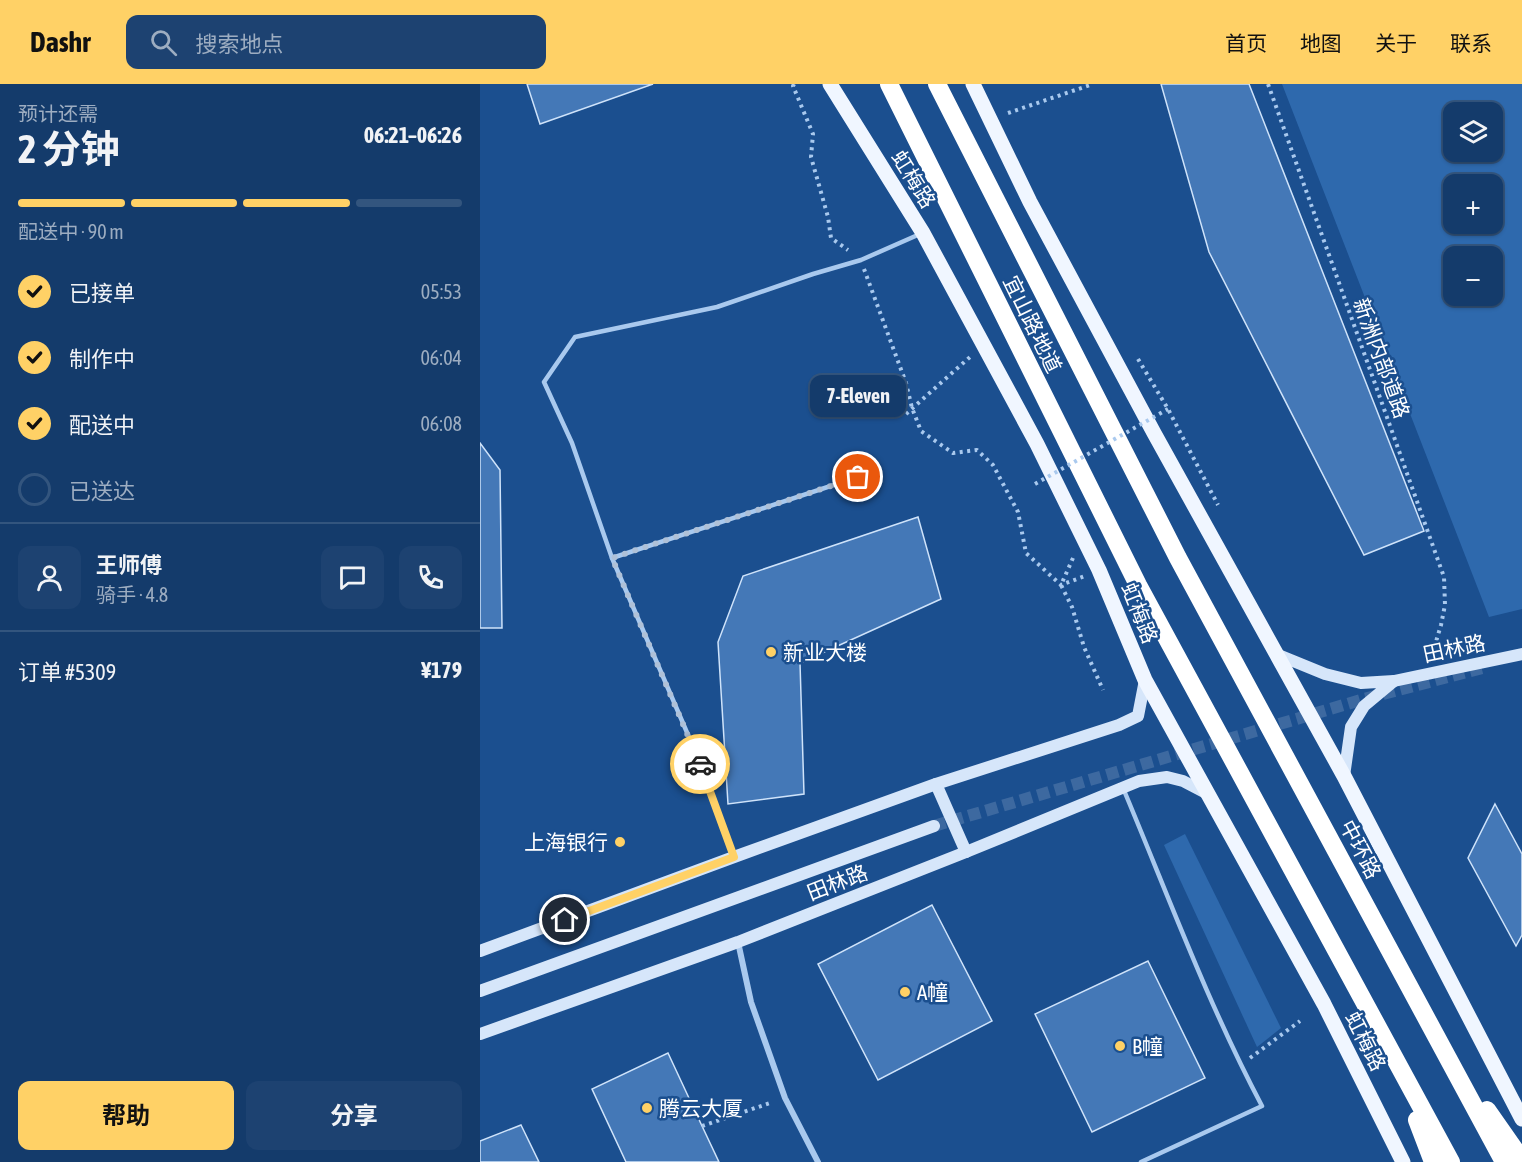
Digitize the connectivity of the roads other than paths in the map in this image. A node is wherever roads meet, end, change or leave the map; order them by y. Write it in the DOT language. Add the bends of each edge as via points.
graph roads {
  1 [pos="830,84"];
  2 [pos="889,84"];
  3 [pos="937,84"];
  4 [pos="973,84"];
  5 [pos="923,232"];
  6 [pos="858,477"];
  7 [pos="612,558"];
  8 [pos="1178,558"];
  9 [pos="1276,654"];
  10 [pos="1522,654"];
  11 [pos="1144,680"];
  12 [pos="1394,681"];
  13 [pos="1344,776"];
  14 [pos="936,784"];
  15 [pos="1123,788"];
  16 [pos="1206,793"];
  17 [pos="934,826"];
  18 [pos="966,852"];
  19 [pos="734,857"];
  20 [pos="738,942"];
  21 [pos="480,951"];
  22 [pos="480,991"];
  23 [pos="480,1034"];
  24 [pos="1437,1037"];
  25 [pos="1395,1059"];
  26 [pos="1522,1119"];
  27 [pos="1522,1160"];
  28 [pos="818,1162"];
  29 [pos="1141,1162"];
  30 [pos="1403,1162"];
  31 [pos="1433,1162"];
  32 [pos="1451,1162"];
  33 [pos="1504,1162"];
  1 -- 5 [label="main road, 虹梅路"];
  2 -- 25 [label="highway, 宜山路地道" via="1138,585"];
  3 -- 8 [label="highway, 宜山路地道"];
  4 -- 9 [label="main road" via="1030,202"];
  5 -- 7 [label="lane" via="861,260 717,307 575,337 544,382 572,442"];
  5 -- 11 [label="main road, 虹梅路" via="1037,444 1099,570"];
  6 -- 7 [label="lane"];
  7 -- 19 [label="lane" via="704,772"];
  8 -- 24 [label="highway, 中环路"];
  9 -- 12 [label="street, 田林路" via="1325,674 1361,683"];
  9 -- 13 [label="main road"];
  10 -- 12 [label="street, 田林路"];
  11 -- 14 [label="street" via="1138,716"];
  11 -- 16 [label="main road, 虹梅路"];
  12 -- 13 [label="street, 田林路" via="1364,706 1351,727"];
  13 -- 26 [label="main road"];
  14 -- 18 [label="street"];
  14 -- 19 [label="street"];
  15 -- 16 [label="street, 田林路" via="1167,777"];
  15 -- 18 [label="street, 田林路"];
  15 -- 29 [label="lane" via="1240,1066 1262,1106"];
  16 -- 30 [label="main road, 虹梅路" via="1324,1004"];
  17 -- 22 [label="street, 田林路"];
  18 -- 20 [label="street, 田林路"];
  19 -- 21 [label="street"];
  20 -- 23 [label="street, 田林路"];
  20 -- 28 [label="street" via="751,1002 786,1098"];
  24 -- 27 [label="highway"];
  24 -- 33 [label="highway, 中环路"];
  25 -- 31 [label="highway"];
  25 -- 32 [label="highway"];
}
